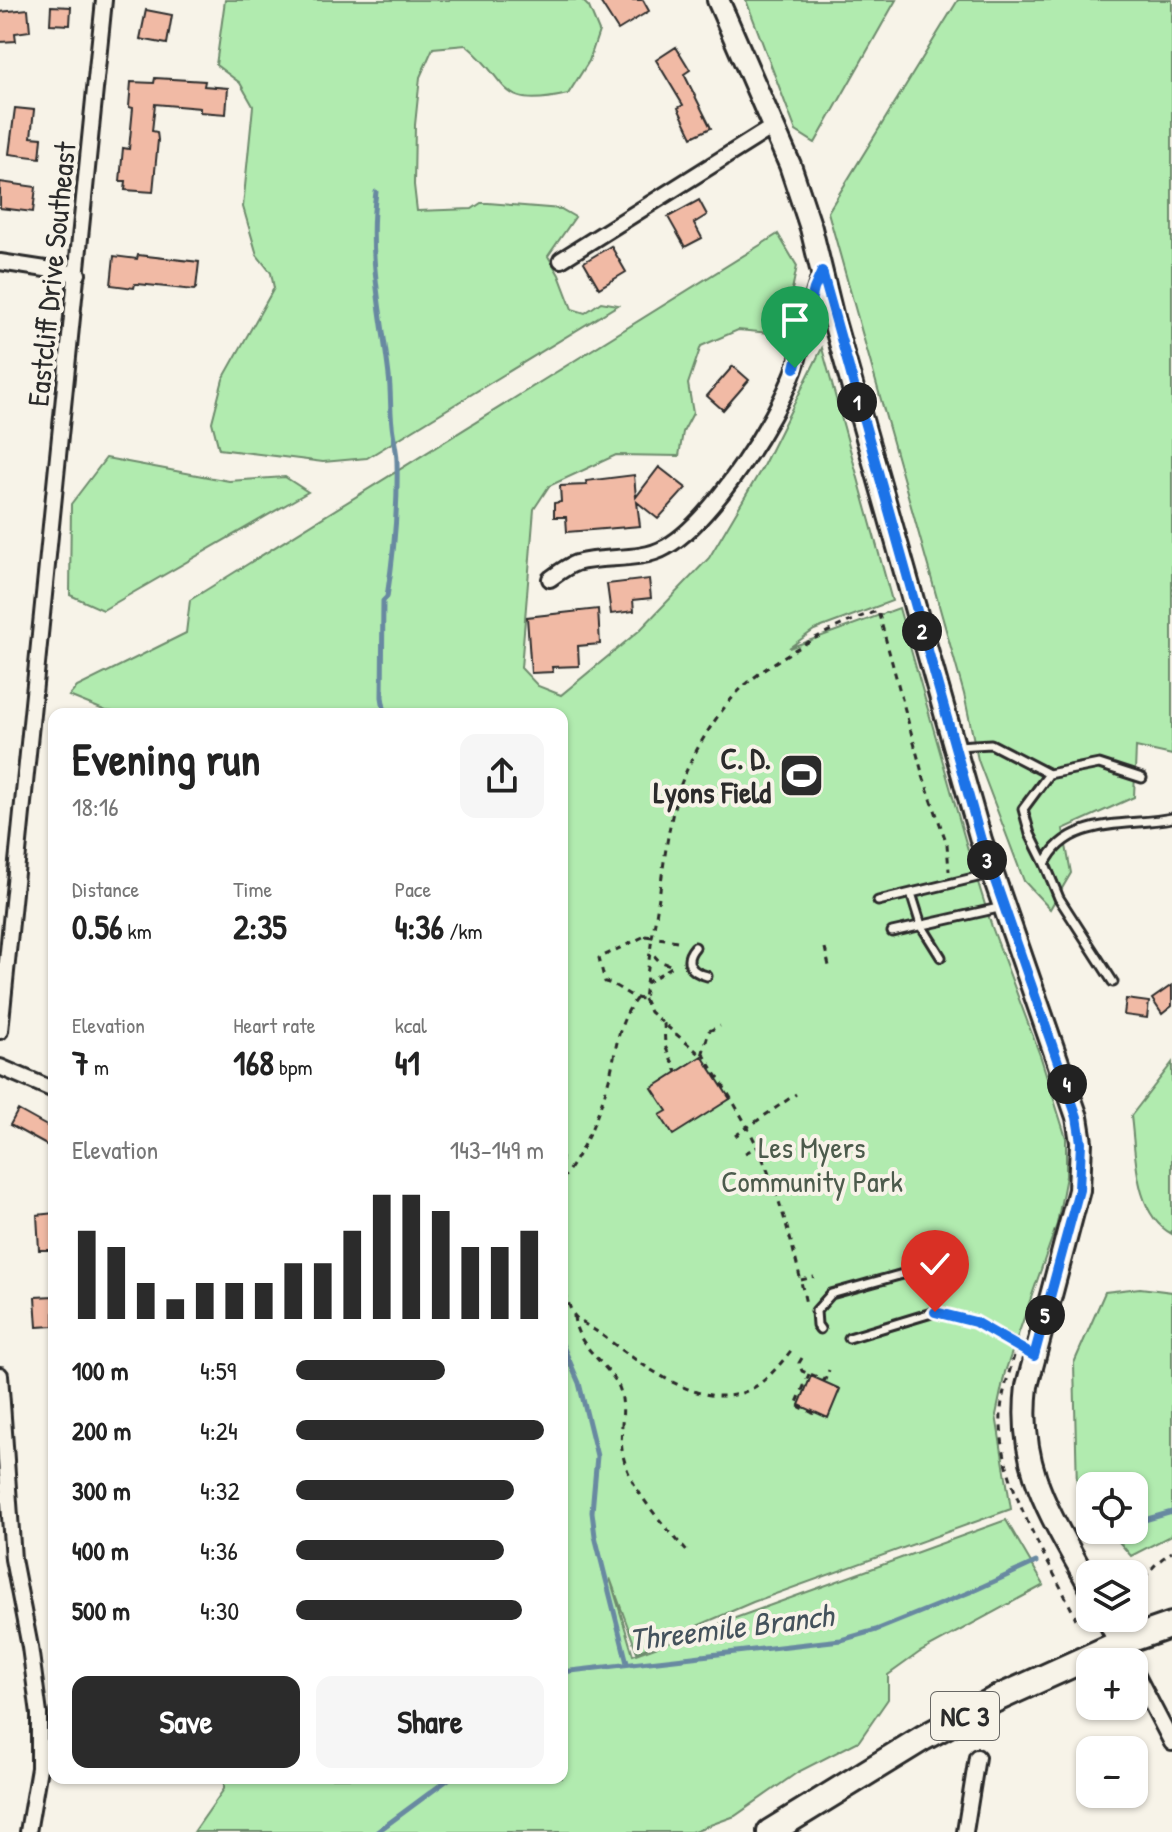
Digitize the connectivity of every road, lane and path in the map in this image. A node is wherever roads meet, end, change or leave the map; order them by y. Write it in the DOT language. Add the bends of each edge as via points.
graph roads {
  1 [pos="104,0"];
  2 [pos="718,0"];
  3 [pos="774,126"];
  4 [pos="561,260"];
  5 [pos="0,262"];
  6 [pos="822,271"];
  7 [pos="78,274"];
  8 [pos="550,579"];
  9 [pos="954,746"];
  10 [pos="1049,774"];
  11 [pos="1142,778"];
  12 [pos="1172,818"];
  13 [pos="1045,864"];
  14 [pos="992,874"];
  15 [pos="950,877"];
  16 [pos="911,893"];
  17 [pos="878,901"];
  18 [pos="1003,907"];
  19 [pos="921,925"];
  20 [pos="892,932"];
  21 [pos="652,937"];
  22 [pos="677,941"];
  23 [pos="695,947"];
  24 [pos="825,948"];
  25 [pos="650,951"];
  26 [pos="941,957"];
  27 [pos="829,966"];
  28 [pos="707,976"];
  29 [pos="1113,982"];
  30 [pos="646,983"];
  31 [pos="636,999"];
  32 [pos="644,999"];
  33 [pos="664,1023"];
  34 [pos="720,1026"];
  35 [pos="0,1031"];
  36 [pos="703,1053"];
  37 [pos="0,1067"];
  38 [pos="677,1072"];
  39 [pos="48,1087"];
  40 [pos="796,1094"];
  41 [pos="748,1128"];
  42 [pos="735,1136"];
  43 [pos="757,1147"];
  44 [pos="745,1153"];
  45 [pos="568,1172"];
  46 [pos="928,1267"];
  47 [pos="814,1277"];
  48 [pos="801,1280"];
  49 [pos="568,1298"];
  50 [pos="806,1304"];
  51 [pos="574,1316"];
  52 [pos="820,1329"];
  53 [pos="849,1338"];
  54 [pos="793,1348"];
  55 [pos="1034,1356"];
  56 [pos="802,1358"];
  57 [pos="829,1370"];
  58 [pos="809,1374"];
  59 [pos="0,1375"];
  60 [pos="811,1418"];
  61 [pos="2,1422"];
  62 [pos="1172,1552"];
  63 [pos="689,1554"];
  64 [pos="1076,1561"];
  65 [pos="1148,1572"];
  66 [pos="1172,1625"];
  67 [pos="1133,1648"];
  68 [pos="1076,1671"];
  69 [pos="1148,1697"];
  70 [pos="1172,1743"];
  71 [pos="977,1757"];
  72 [pos="28,1832"];
  73 [pos="770,1832"];
  74 [pos="965,1832"];
  1 -- 7 [label="street, Eastcliff Drive Southeast"];
  2 -- 3 [label="street"];
  3 -- 4 [label="street"];
  3 -- 6 [label="street"];
  5 -- 7 [label="street"];
  6 -- 8 [label="street" via="785,394 759,440 698,521 663,549 572,565"];
  6 -- 9 [label="street"];
  7 -- 35 [label="street, Eastcliff Drive Southeast"];
  9 -- 10 [label="lane" via="991,744"];
  9 -- 14 [label="street"];
  10 -- 11 [label="lane" via="1099,764"];
  10 -- 13 [label="lane" via="1023,809"];
  12 -- 13 [label="lane" via="1072,833 1051,850"];
  13 -- 29 [label="lane" via="1059,898"];
  14 -- 16 [label="lane"];
  14 -- 18 [label="street"];
  15 -- 21 [label="path" via="947,844 878,611 781,659 725,707 679,790"];
  16 -- 17 [label="lane"];
  16 -- 19 [label="lane"];
  18 -- 19 [label="lane"];
  18 -- 55 [label="street" via="1069,1090 1081,1142 1073,1219"];
  19 -- 20 [label="lane"];
  19 -- 26 [label="lane"];
  21 -- 22 [label="path"];
  21 -- 25 [label="path"];
  21 -- 31 [label="path" via="638,937 599,958 605,982"];
  23 -- 28 [label="lane" via="688,962 692,970"];
  24 -- 27 [label="path"];
  25 -- 30 [label="path"];
  25 -- 30 [label="path" via="673,966"];
  30 -- 32 [label="path"];
  31 -- 32 [label="path"];
  31 -- 45 [label="path" via="620,1024 594,1123"];
  32 -- 33 [label="path"];
  33 -- 36 [label="path"];
  33 -- 38 [label="path" via="665,1046"];
  34 -- 36 [label="path" via="709,1031"];
  36 -- 41 [label="path"];
  37 -- 39 [label="street"];
  40 -- 41 [label="path"];
  41 -- 42 [label="path"];
  41 -- 43 [label="path"];
  43 -- 44 [label="path"];
  43 -- 48 [label="path"];
  46 -- 52 [label="lane" via="831,1294 816,1311"];
  47 -- 48 [label="path"];
  48 -- 50 [label="path"];
  49 -- 51 [label="path"];
  51 -- 54 [label="path" via="664,1376 707,1394 725,1396 755,1387"];
  51 -- 63 [label="path" via="580,1337 618,1384 622,1451 633,1481"];
  53 -- 55 [label="lane" via="935,1312 975,1322"];
  55 -- 64 [label="street" via="1023,1417 1029,1463"];
  56 -- 58 [label="path" via="799,1367"];
  57 -- 58 [label="path" via="825,1380"];
  58 -- 60 [label="path" via="796,1405 813,1413"];
  59 -- 61 [label="street"];
  61 -- 72 [label="street" via="13,1559 39,1714 39,1768"];
  62 -- 65 [label="path"];
  66 -- 67 [label="main road, NC 3"];
  68 -- 73 [label="main road, NC 3" via="994,1700"];
  69 -- 70 [label="street"];
  71 -- 74 [label="street"];
}
